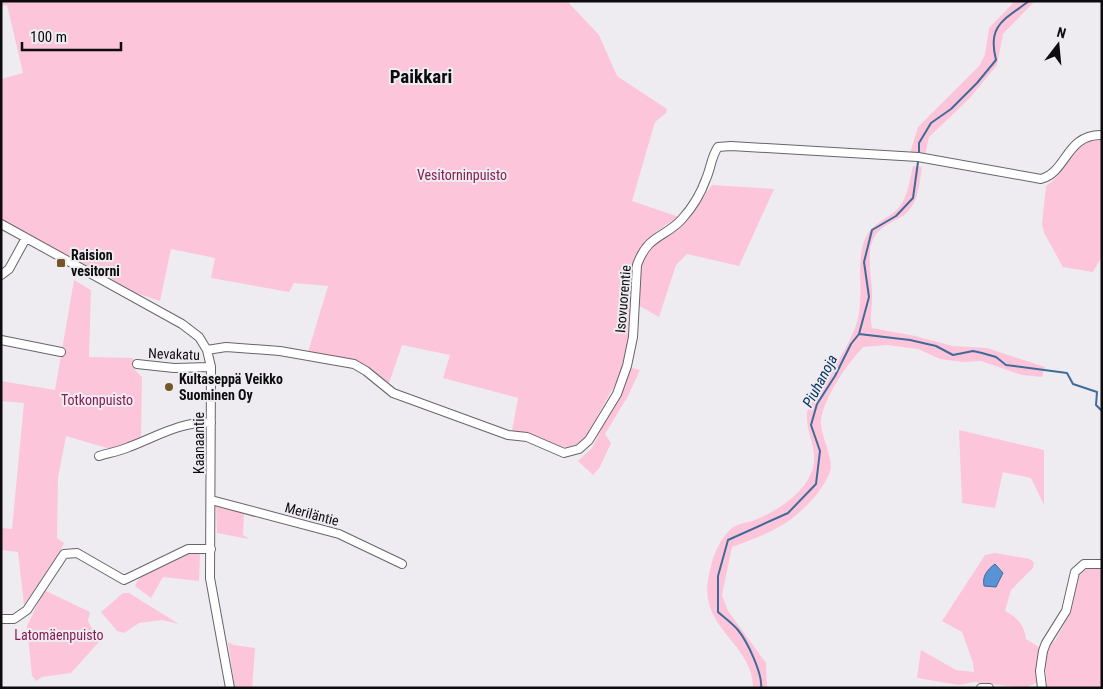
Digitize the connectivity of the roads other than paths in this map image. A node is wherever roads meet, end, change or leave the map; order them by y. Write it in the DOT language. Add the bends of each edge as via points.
graph roads {
  1 [pos="1102,135"];
  2 [pos="1,224"];
  3 [pos="26,238"];
  4 [pos="1,275"];
  5 [pos="1,340"];
  6 [pos="207,350"];
  7 [pos="62,352"];
  8 [pos="137,364"];
  9 [pos="211,367"];
  10 [pos="211,423"];
  11 [pos="99,456"];
  12 [pos="211,500"];
  13 [pos="211,549"];
  14 [pos="402,564"];
  15 [pos="1102,564"];
  16 [pos="1,619"];
  17 [pos="230,688"];
  18 [pos="981,688"];
  19 [pos="989,688"];
  20 [pos="1041,688"];
  1 -- 6 [label="street, Isovuorentie" via="1093,135 1076,144 1048,178 1041,179 918,157 718,147 691,208 677,224 651,241 640,257 631,353 623,380 598,428 589,440 571,452 527,437 508,435 393,393 354,364 280,351"];
  2 -- 3 [label="street, Kaanaantie"];
  3 -- 4 [label="street" via="9,269"];
  3 -- 6 [label="street, Kaanaantie" via="182,324 199,337"];
  5 -- 7 [label="street"];
  6 -- 9 [label="street, Kaanaantie"];
  8 -- 9 [label="street, Nevakatu"];
  9 -- 10 [label="street, Kaanaantie"];
  10 -- 11 [label="street" via="195,422"];
  10 -- 12 [label="street, Kaanaantie"];
  12 -- 13 [label="street, Kaanaantie"];
  12 -- 14 [label="street, Meriläntie" via="339,534"];
  13 -- 16 [label="street" via="188,549 124,580 77,553 64,554 28,610 14,619"];
  13 -- 17 [label="street, Kaanaantie" via="213,601"];
  15 -- 20 [label="street" via="1084,564 1075,572 1066,611 1043,651"];
  18 -- 19 [label="street"];
}
